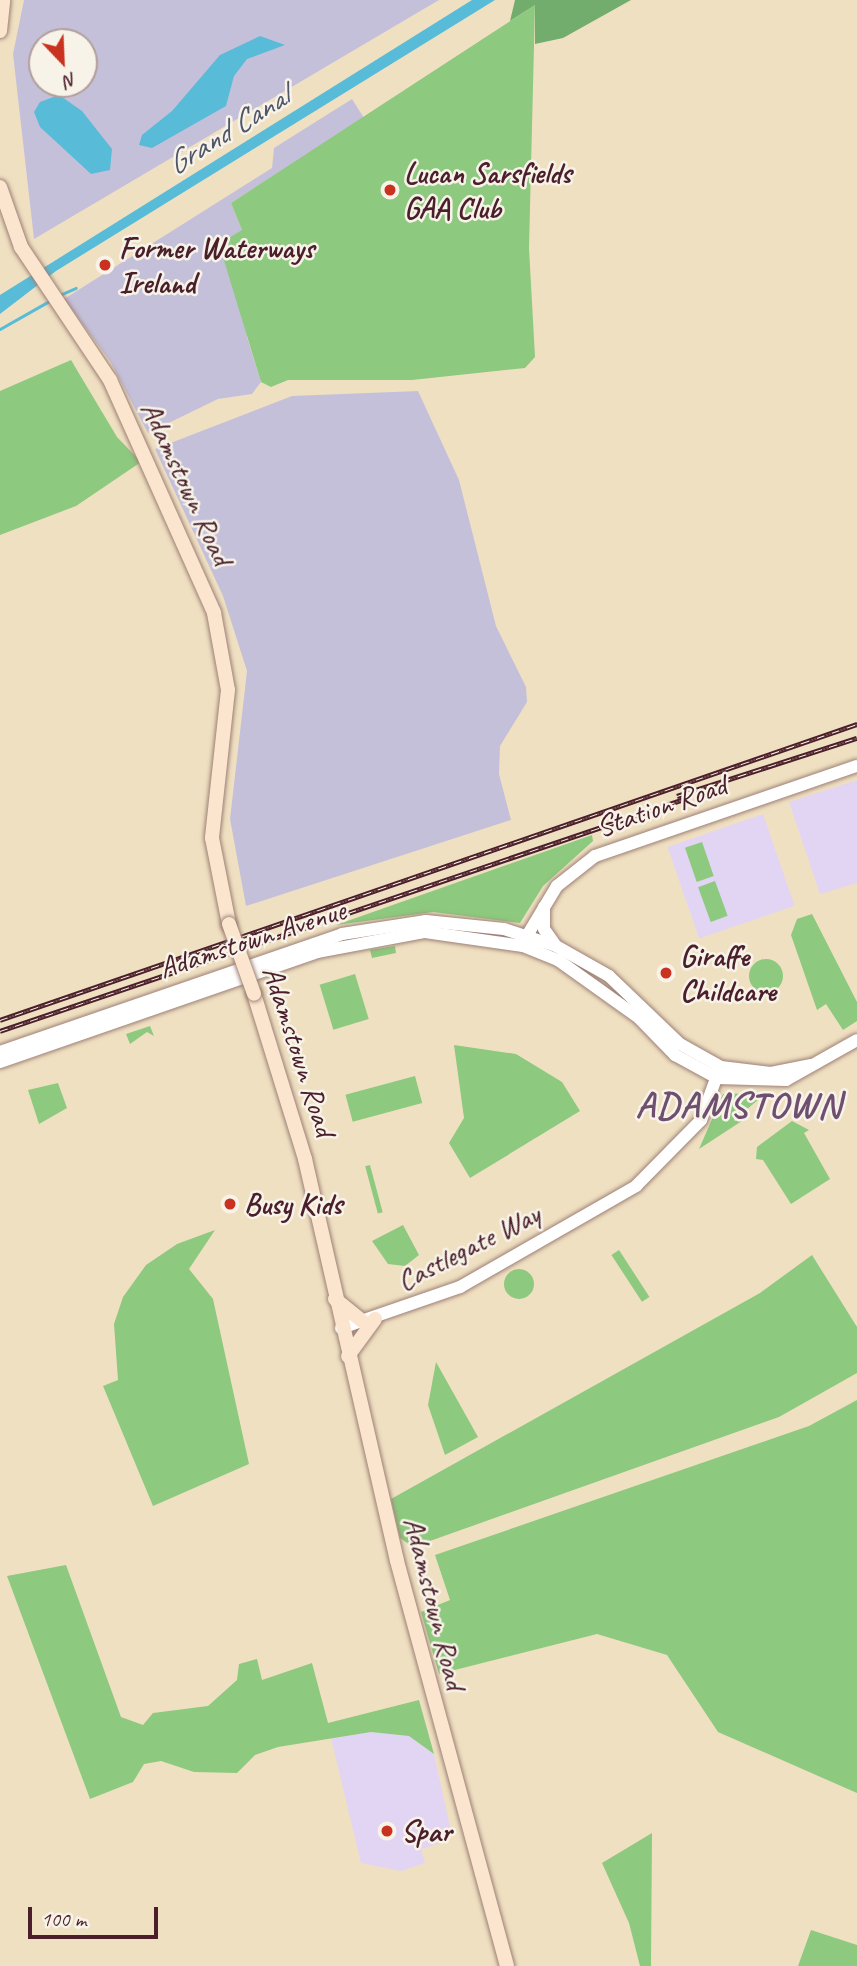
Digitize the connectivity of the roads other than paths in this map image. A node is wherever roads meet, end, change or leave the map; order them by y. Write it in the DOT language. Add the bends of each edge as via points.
graph roads {
  1 [pos="3,0"];
  2 [pos="0,31"];
  3 [pos="0,187"];
  4 [pos="857,766"];
  5 [pos="545,904"];
  6 [pos="525,940"];
  7 [pos="556,946"];
  8 [pos="857,1040"];
  9 [pos="0,1052"];
  10 [pos="0,1062"];
  11 [pos="695,1068"];
  12 [pos="719,1072"];
  13 [pos="712,1094"];
  14 [pos="335,1299"];
  15 [pos="369,1320"];
  16 [pos="341,1328"];
  17 [pos="348,1356"];
  18 [pos="507,1966"];
  1 -- 2 [label="main road"];
  3 -- 14 [label="main road, Adamstown Road, bridge" via="36,271 110,380 214,613 228,690 212,838 229,924 305,1159"];
  4 -- 5 [label="street, Station Road" via="596,856"];
  5 -- 6 [label="street, Station Road"];
  5 -- 7 [label="street" via="542,920"];
  6 -- 7 [label="street, Adamstown Avenue"];
  6 -- 9 [label="street, Adamstown Avenue" via="454,922 360,929"];
  6 -- 10 [label="street, Adamstown Avenue" via="433,933 372,937"];
  6 -- 11 [label="street, Adamstown Avenue" via="585,976"];
  7 -- 12 [label="street, Adamstown Avenue" via="609,976 680,1044"];
  8 -- 12 [label="street, Adamstown Avenue" via="818,1063 771,1073"];
  11 -- 12 [label="street, Adamstown Avenue"];
  11 -- 13 [label="street, Adamstown Avenue"];
  12 -- 13 [label="street, Castlegate Way"];
  13 -- 15 [label="street, Castlegate Way" via="682,1146 640,1179 460,1287"];
  14 -- 15 [label="main road"];
  14 -- 16 [label="main road, Adamstown Road"];
  15 -- 16 [label="street, Castlegate Way"];
  15 -- 17 [label="main road"];
  16 -- 17 [label="main road, Adamstown Road"];
  17 -- 18 [label="main road, Adamstown Road" via="426,1676"];
}
